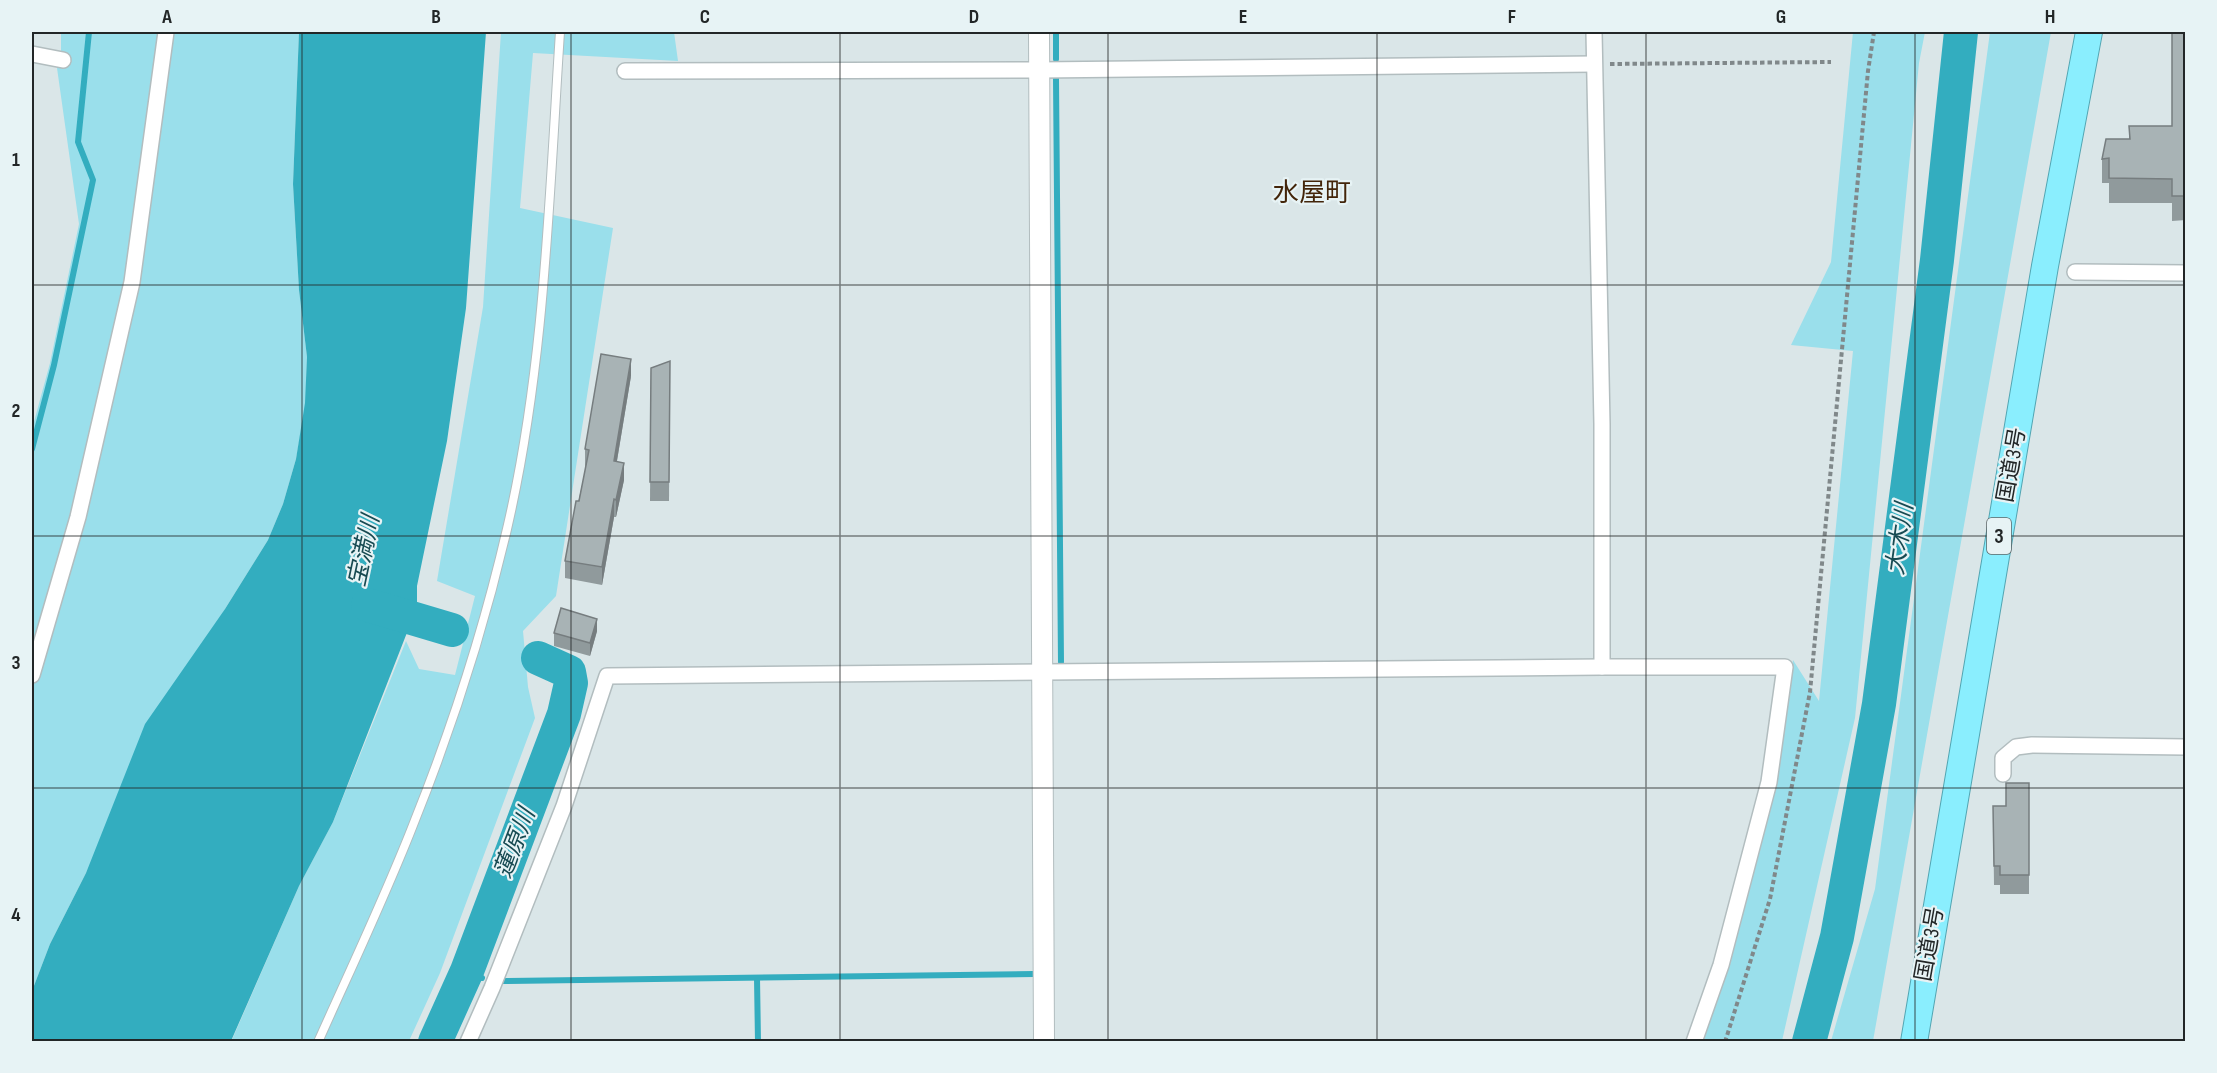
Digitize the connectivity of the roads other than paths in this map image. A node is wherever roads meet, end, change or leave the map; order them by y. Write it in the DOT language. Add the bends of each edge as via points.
graph roads {
  1 [pos="166,32"];
  2 [pos="560,32"];
  3 [pos="1039,32"];
  4 [pos="1594,32"];
  5 [pos="2089,32"];
  6 [pos="32,54"];
  7 [pos="63,60"];
  8 [pos="1594,64"];
  9 [pos="1039,70"];
  10 [pos="625,71"];
  11 [pos="2075,272"];
  12 [pos="2186,273"];
  13 [pos="1602,667"];
  14 [pos="1043,674"];
  15 [pos="32,675"];
  16 [pos="2186,747"];
  17 [pos="2003,774"];
  18 [pos="318,1041"];
  19 [pos="468,1041"];
  20 [pos="1044,1041"];
  21 [pos="1694,1041"];
  22 [pos="1914,1041"];
  1 -- 15 [label="street" via="132,282 78,517"];
  2 -- 18 [label="lane" via="538,343 508,526 457,705 415,820"];
  3 -- 9 [label="street"];
  4 -- 8 [label="street"];
  5 -- 22 [label="highway, 国道3号 / 3" via="2045,266"];
  6 -- 7 [label="street"];
  8 -- 9 [label="street"];
  8 -- 13 [label="street" via="1602,424"];
  9 -- 10 [label="street"];
  9 -- 14 [label="street"];
  11 -- 12 [label="street"];
  13 -- 14 [label="street"];
  13 -- 21 [label="street" via="1785,667 1769,782 1721,965"];
  14 -- 19 [label="street" via="607,676 564,806"];
  14 -- 20 [label="street"];
  16 -- 17 [label="street" via="2016,747 2003,758"];
}
